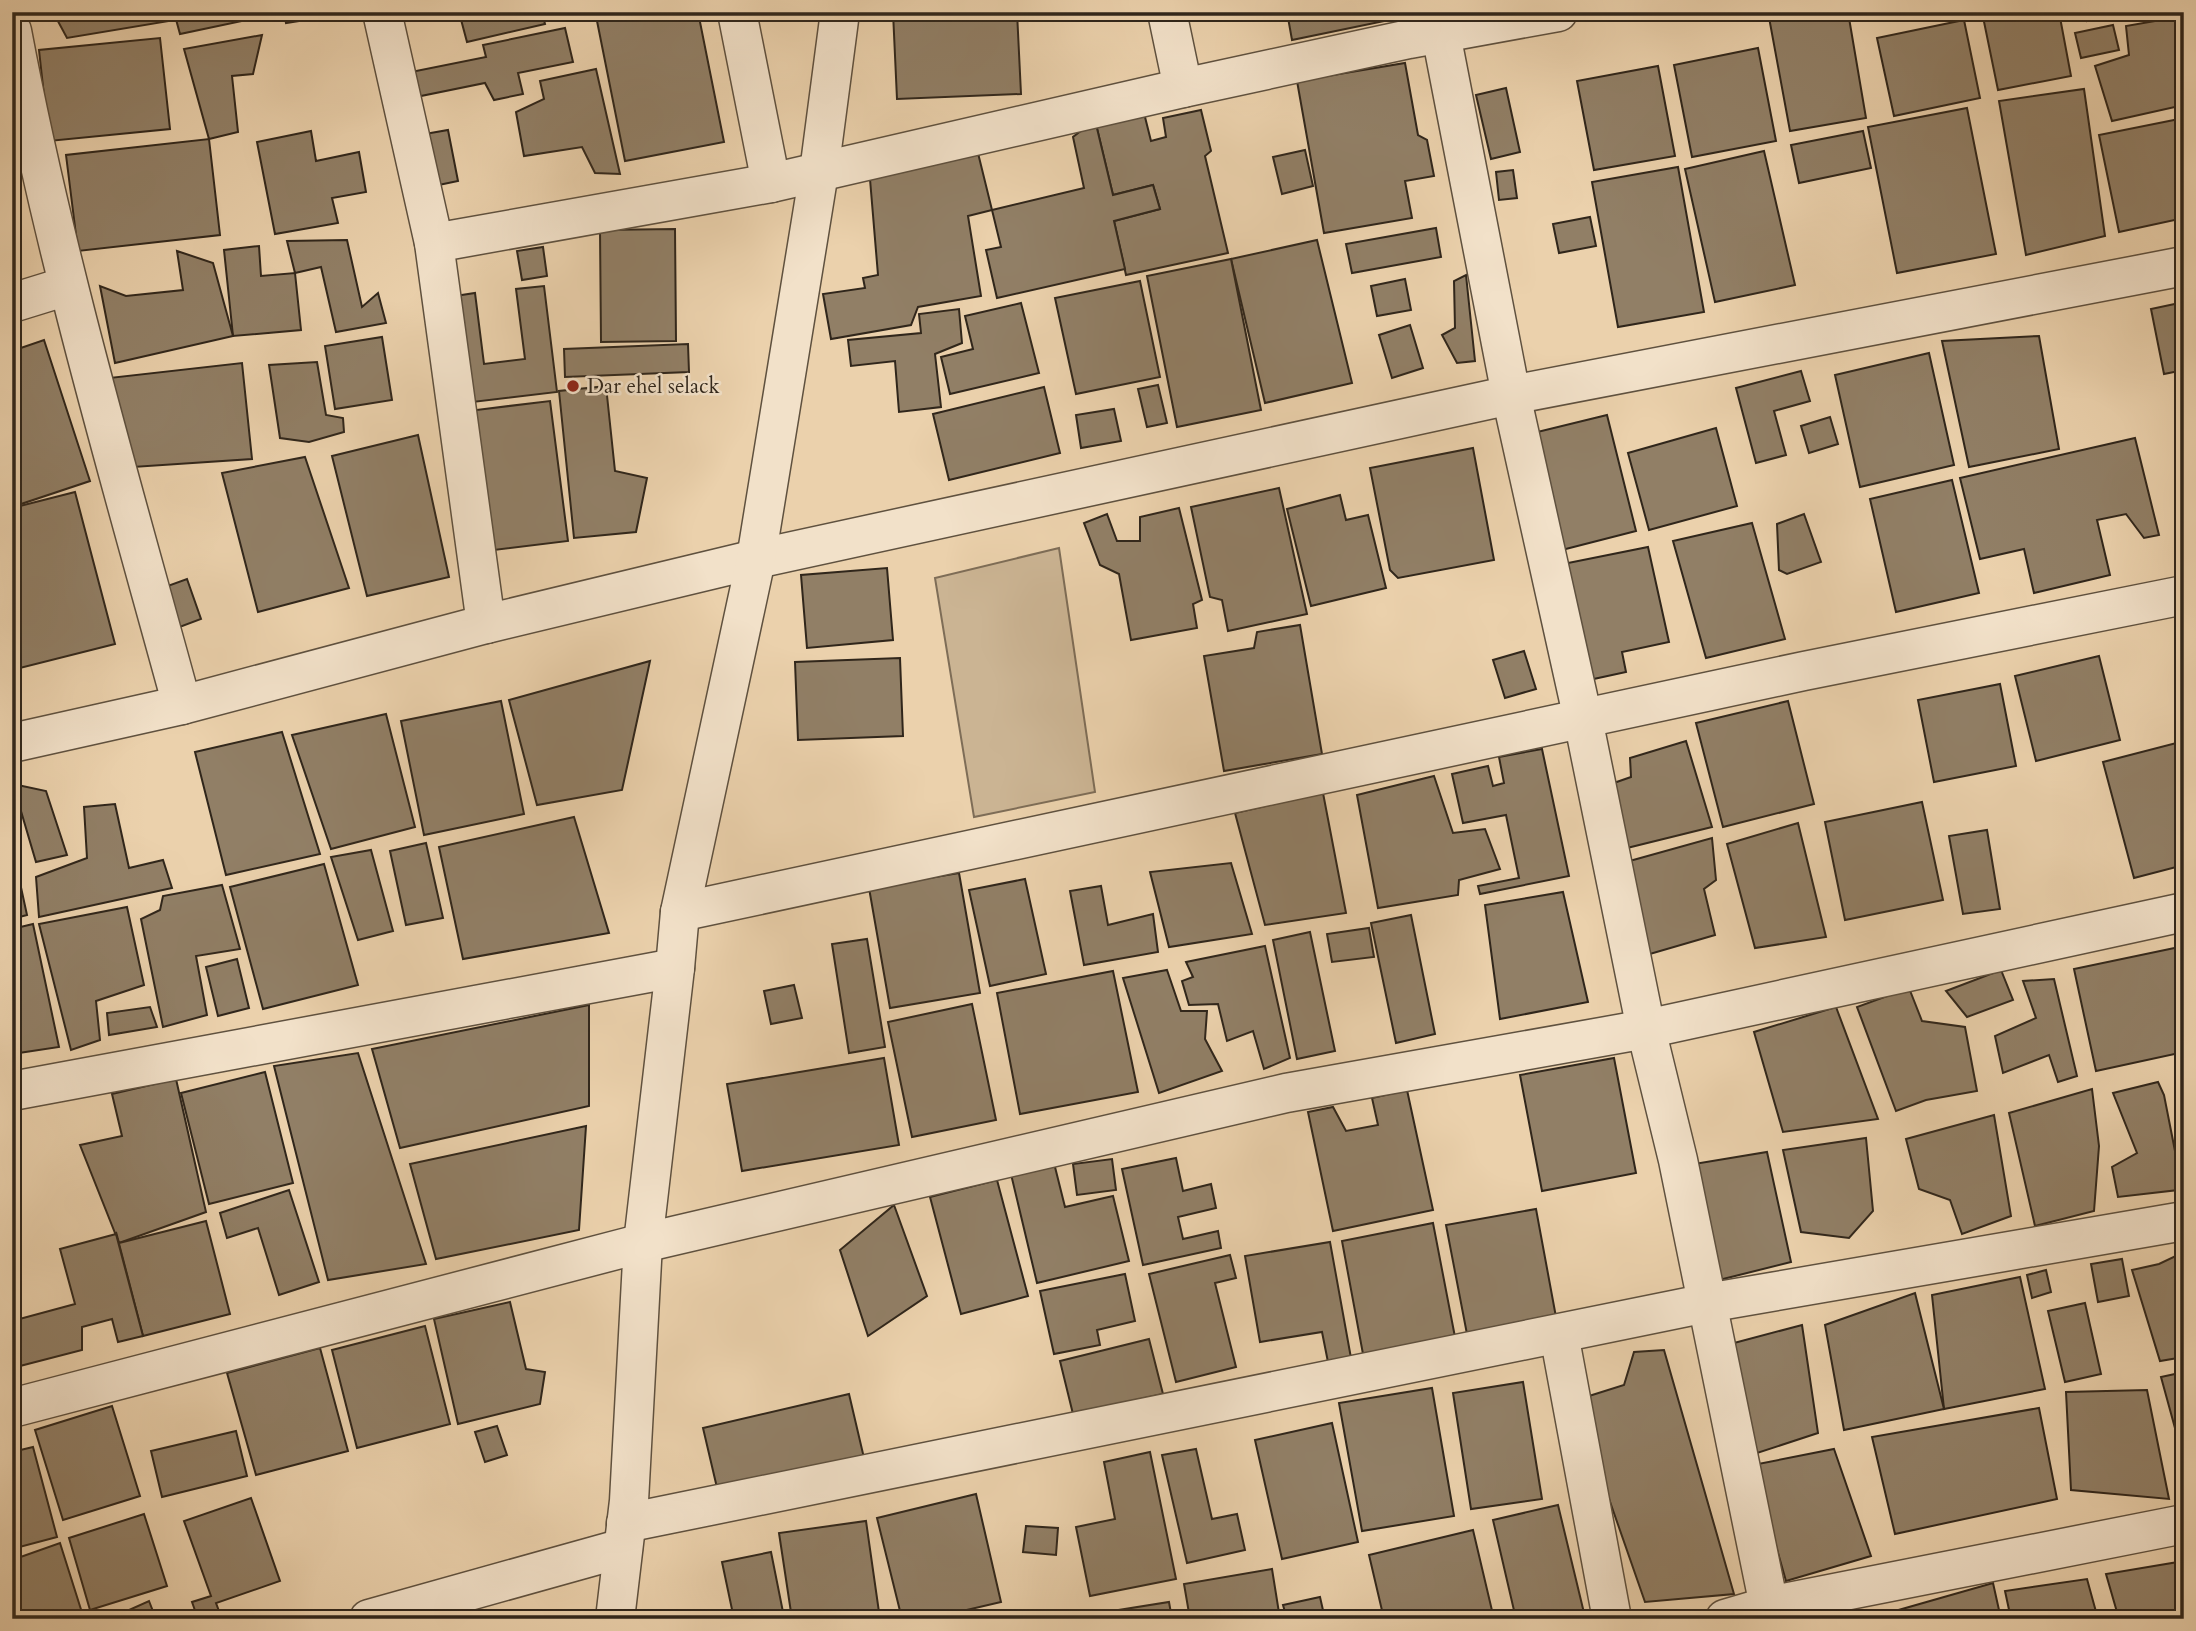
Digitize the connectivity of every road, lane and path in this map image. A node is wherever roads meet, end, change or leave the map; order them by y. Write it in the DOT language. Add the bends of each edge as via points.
graph roads {
  1 [pos="382,12"];
  2 [pos="737,12"];
  3 [pos="840,12"];
  4 [pos="1167,12"];
  5 [pos="1558,12"];
  6 [pos="12,31"];
  7 [pos="1441,34"];
  8 [pos="1183,88"];
  9 [pos="23,143"];
  10 [pos="819,172"];
  11 [pos="771,183"];
  12 [pos="433,243"];
  13 [pos="2184,266"];
  14 [pos="67,286"];
  15 [pos="12,303"];
  16 [pos="1511,395"];
  17 [pos="756,559"];
  18 [pos="2184,595"];
  19 [pos="486,624"];
  20 [pos="182,705"];
  21 [pos="1583,719"];
  22 [pos="12,743"];
  23 [pos="680,912"];
  24 [pos="2184,912"];
  25 [pos="675,968"];
  26 [pos="1646,1029"];
  27 [pos="12,1091"];
  28 [pos="2184,1221"];
  29 [pos="643,1243"];
  30 [pos="1707,1303"];
  31 [pos="1559,1334"];
  32 [pos="12,1408"];
  33 [pos="2184,1524"];
  34 [pos="625,1536"];
  35 [pos="1769,1606"];
  36 [pos="369,1619"];
  37 [pos="614,1619"];
  38 [pos="1612,1619"];
  39 [pos="1726,1619"];
  1 -- 12 [label="street"];
  2 -- 11 [label="street"];
  3 -- 10 [label="street"];
  4 -- 8 [label="street"];
  5 -- 7 [label="street"];
  6 -- 9 [label="street"];
  7 -- 8 [label="street"];
  7 -- 16 [label="street"];
  8 -- 10 [label="street"];
  9 -- 14 [label="street"];
  10 -- 11 [label="street"];
  10 -- 17 [label="street"];
  11 -- 12 [label="street"];
  12 -- 19 [label="street"];
  13 -- 16 [label="street"];
  14 -- 15 [label="street"];
  14 -- 20 [label="street"];
  16 -- 17 [label="street"];
  16 -- 21 [label="street"];
  17 -- 19 [label="street"];
  17 -- 23 [label="street"];
  18 -- 21 [label="street"];
  19 -- 20 [label="street"];
  20 -- 22 [label="street"];
  21 -- 23 [label="street"];
  21 -- 26 [label="street"];
  23 -- 25 [label="street"];
  24 -- 26 [label="street"];
  25 -- 27 [label="street"];
  25 -- 29 [label="street"];
  26 -- 29 [label="street" via="1286,1093"];
  26 -- 30 [label="street"];
  28 -- 30 [label="street"];
  29 -- 32 [label="street"];
  29 -- 34 [label="street"];
  30 -- 31 [label="street"];
  30 -- 35 [label="street"];
  31 -- 34 [label="street"];
  31 -- 38 [label="street"];
  33 -- 35 [label="street"];
  34 -- 36 [label="street"];
  34 -- 37 [label="street"];
  35 -- 39 [label="street"];
}
